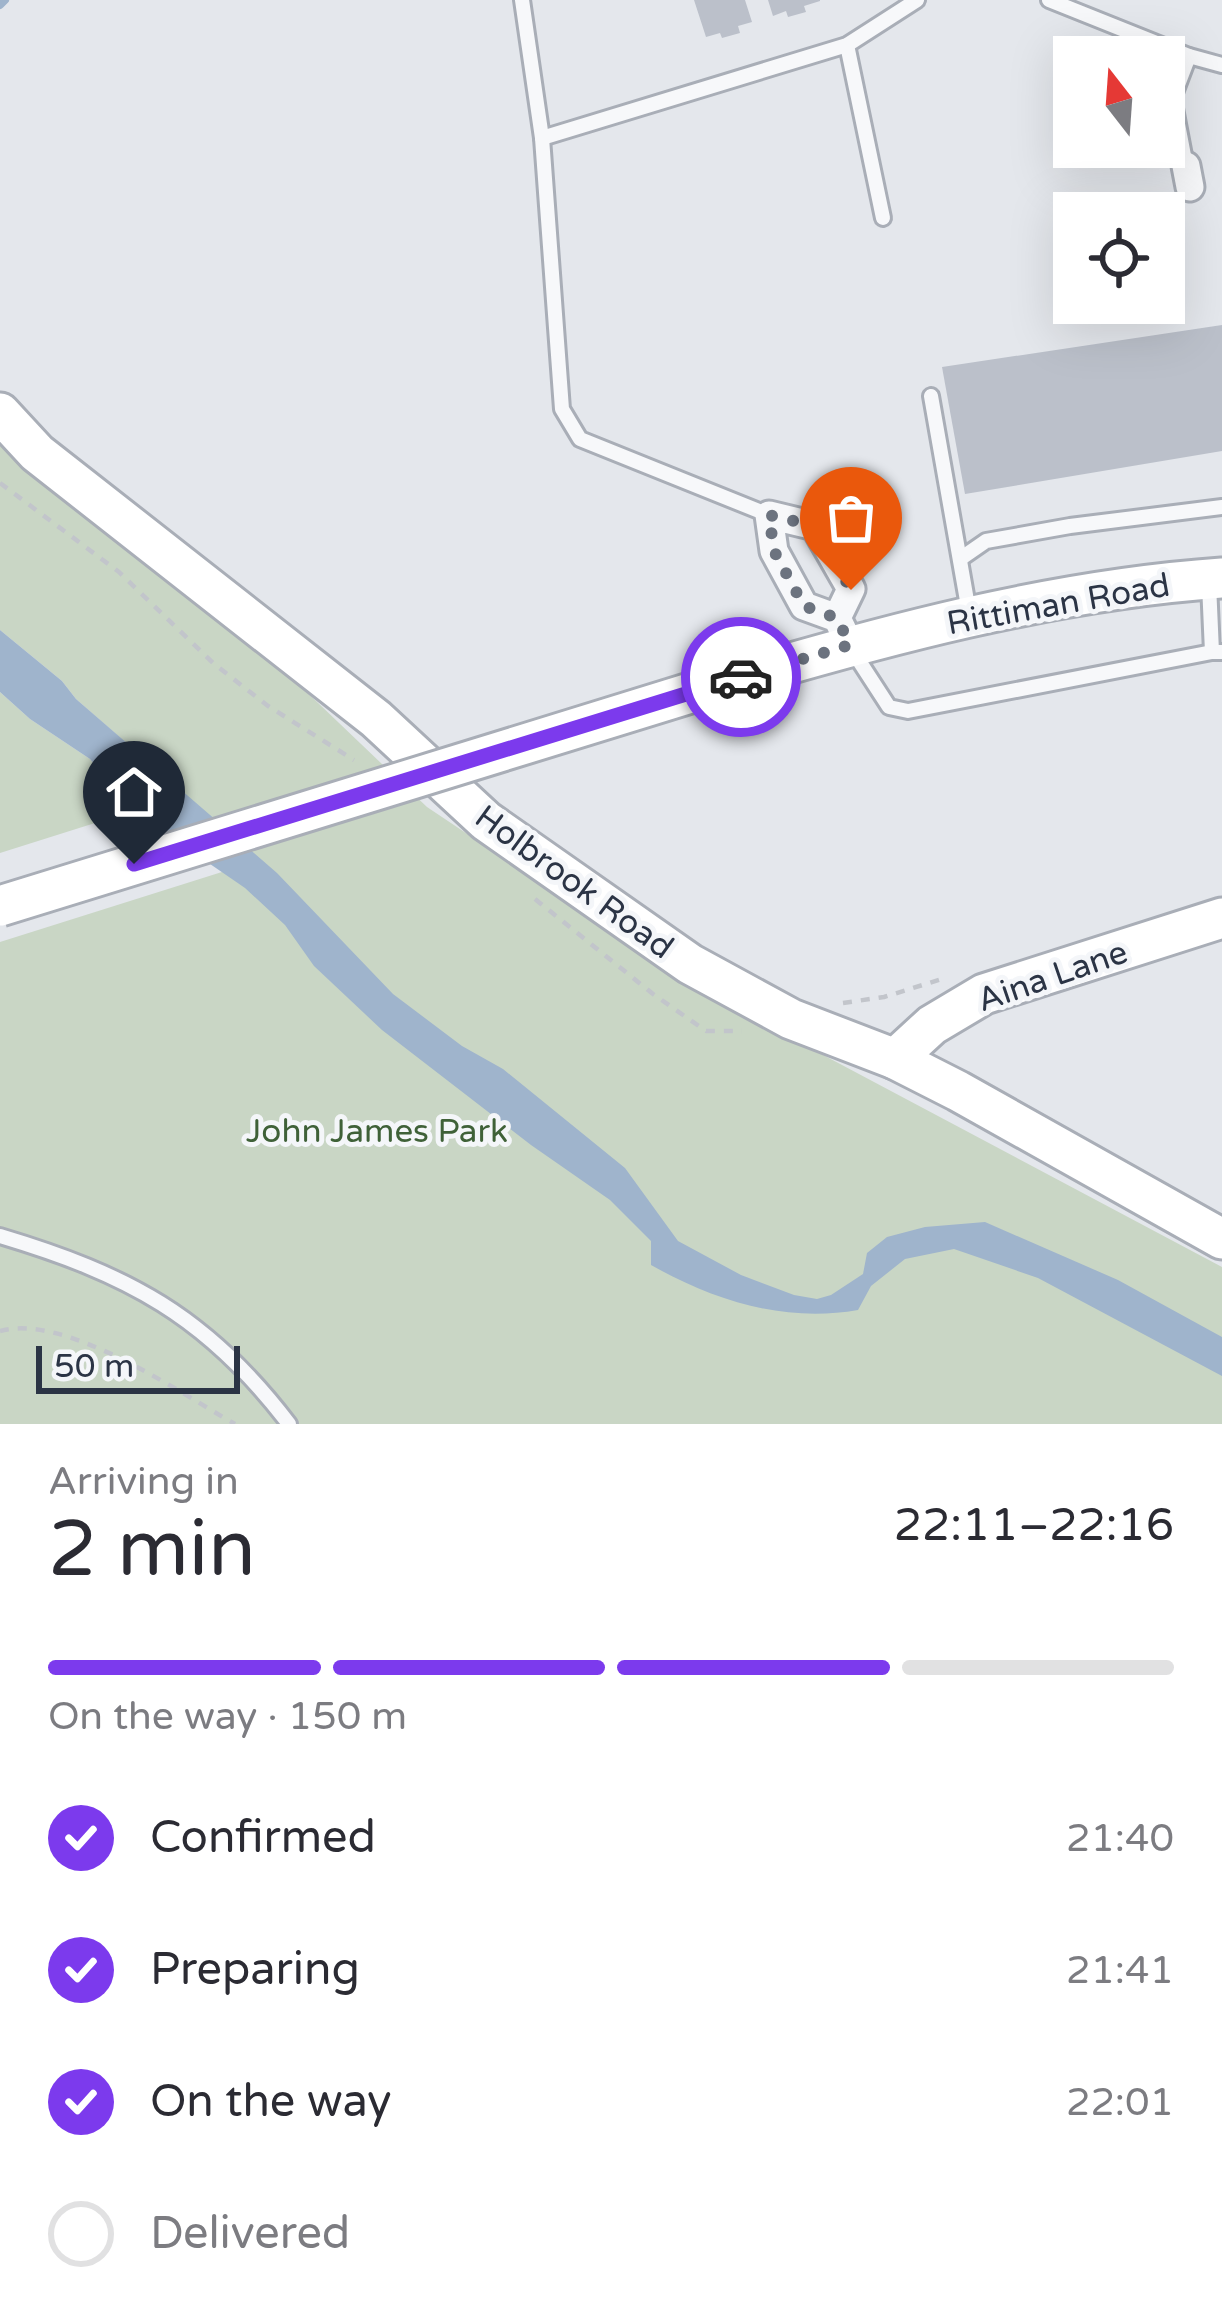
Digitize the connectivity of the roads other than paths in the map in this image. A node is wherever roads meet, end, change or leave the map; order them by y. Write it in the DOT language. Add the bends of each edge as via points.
graph roads {
  1 [pos="522,0"];
  2 [pos="916,0"];
  3 [pos="1049,0"];
  4 [pos="847,45"];
  5 [pos="1189,56"];
  6 [pos="1222,64"];
  7 [pos="542,138"];
  8 [pos="1188,177"];
  9 [pos="883,218"];
  10 [pos="931,396"];
  11 [pos="0,413"];
  12 [pos="1222,507"];
  13 [pos="769,515"];
  14 [pos="960,559"];
  15 [pos="1215,578"];
  16 [pos="970,617"];
  17 [pos="843,632"];
  18 [pos="1217,652"];
  19 [pos="0,906"];
  20 [pos="1222,918"];
  21 [pos="896,1059"];
  22 [pos="0,1236"];
  23 [pos="1222,1239"];
  24 [pos="289,1424"];
  1 -- 7 [label="lane"];
  2 -- 4 [label="lane"];
  3 -- 5 [label="lane"];
  4 -- 7 [label="lane"];
  4 -- 9 [label="lane"];
  5 -- 6 [label="lane"];
  5 -- 8 [label="lane" via="1173,98"];
  7 -- 13 [label="lane" via="558,392 580,439"];
  10 -- 14 [label="lane"];
  11 -- 21 [label="street, Holbrook Road" via="37,453 376,719 486,821 690,964 791,1019"];
  12 -- 14 [label="lane" via="986,541"];
  13 -- 17 [label="street" via="774,551 804,606"];
  13 -- 17 [label="street" via="815,526 851,590"];
  14 -- 16 [label="lane"];
  15 -- 16 [label="street, Rittiman Road"];
  15 -- 18 [label="lane"];
  16 -- 17 [label="street, Rittiman Road"];
  17 -- 18 [label="lane" via="889,707 908,711"];
  17 -- 19 [label="street, Rittiman Road, bridge" via="716,685"];
  20 -- 21 [label="street, Aina Lane" via="984,994"];
  21 -- 23 [label="street, Holbrook Road"];
  22 -- 24 [label="lane" via="79,1259 155,1298 229,1355"];
}
